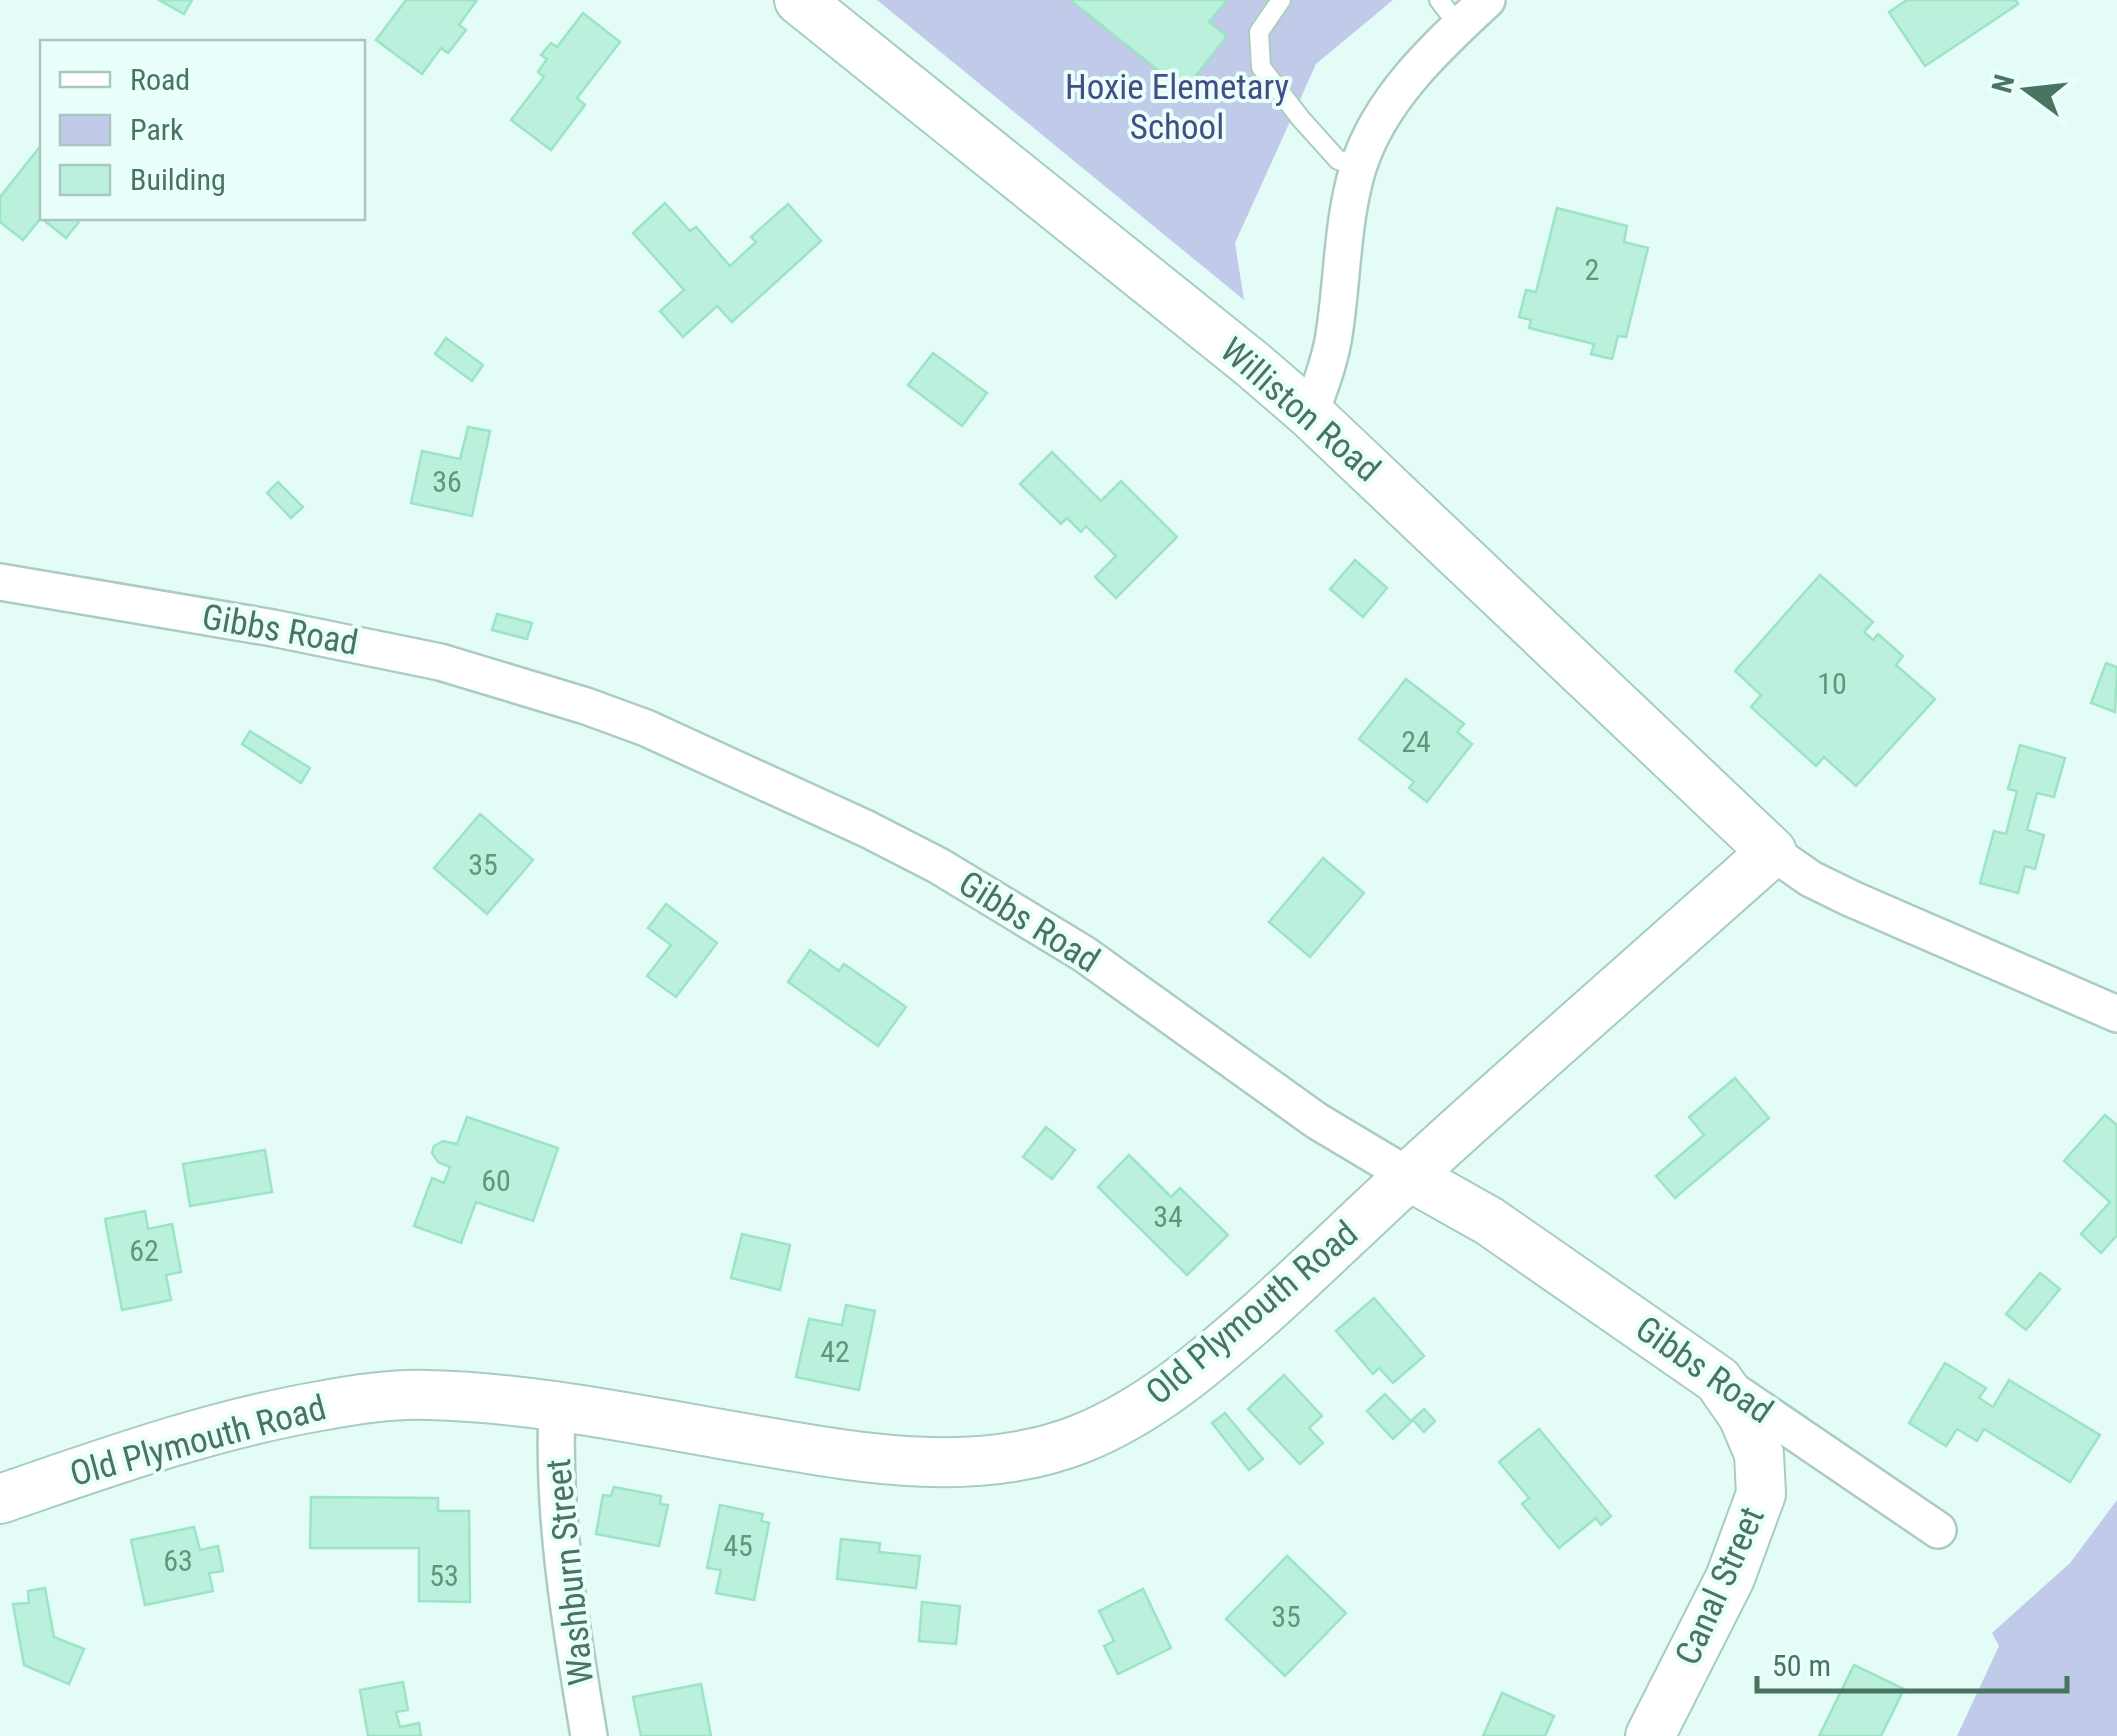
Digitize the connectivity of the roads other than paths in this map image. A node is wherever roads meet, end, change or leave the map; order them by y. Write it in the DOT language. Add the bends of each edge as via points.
graph roads {
  1 [pos="799,0"];
  2 [pos="1281,0"];
  3 [pos="1487,0"];
  4 [pos="1449,13"];
  5 [pos="1359,166"];
  6 [pos="1310,414"];
  7 [pos="0,582"];
  8 [pos="1772,852"];
  9 [pos="2117,1014"];
  10 [pos="1409,1176"];
  11 [pos="1718,1380"];
  12 [pos="557,1408"];
  13 [pos="0,1499"];
  14 [pos="1938,1530"];
  15 [pos="590,1736"];
  16 [pos="1650,1736"];
  1 -- 6 [label="street, Williston Road"];
  2 -- 5 [label="lane" via="1259,32 1261,67 1338,160"];
  3 -- 4 [label="street"];
  4 -- 5 [label="street" via="1377,124"];
  5 -- 6 [label="street" via="1333,340"];
  6 -- 8 [label="street, Williston Road"];
  7 -- 10 [label="street, Gibbs Road" via="403,654 646,728 939,866 1084,954 1318,1121"];
  8 -- 9 [label="street" via="1852,899"];
  8 -- 10 [label="street, Old Plymouth Road"];
  10 -- 11 [label="street, Gibbs Road" via="1489,1221"];
  10 -- 12 [label="street, Old Plymouth Road" via="1178,1383 1077,1440 1018,1456 897,1461"];
  11 -- 14 [label="street, Gibbs Road"];
  11 -- 16 [label="street, Canal Street" via="1758,1454 1761,1494 1730,1578"];
  12 -- 13 [label="street, Old Plymouth Road" via="423,1394 352,1400 160,1444"];
  12 -- 15 [label="street, Washburn Street" via="557,1503"];
}
